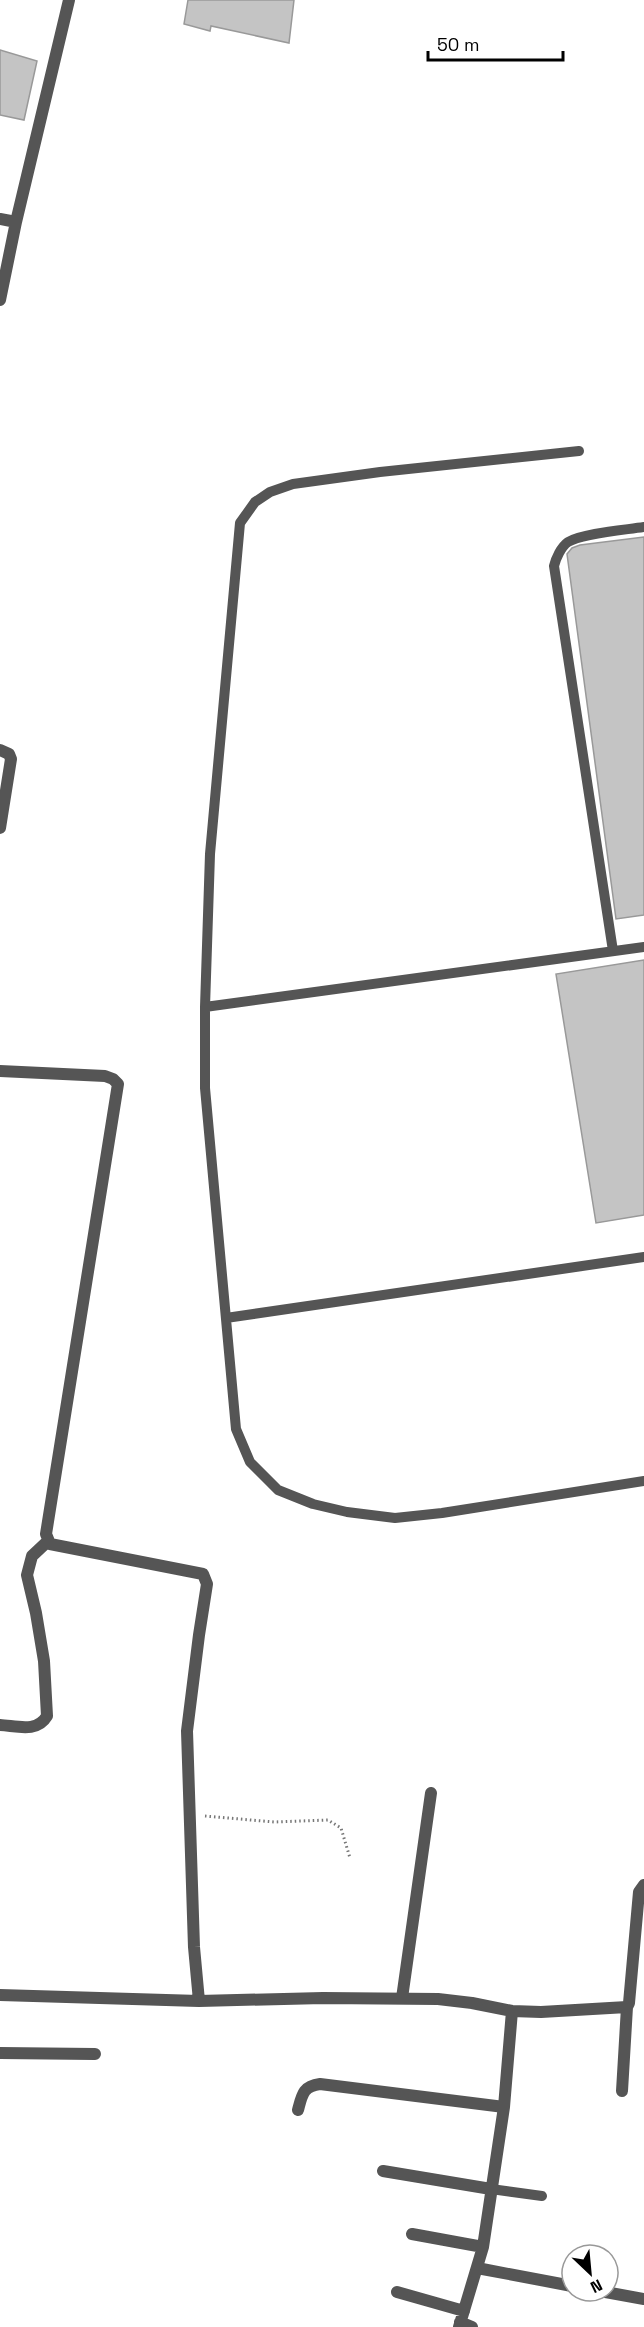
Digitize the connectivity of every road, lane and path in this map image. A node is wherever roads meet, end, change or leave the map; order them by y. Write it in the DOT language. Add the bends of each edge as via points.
graph roads {
  1 [pos="69,0"];
  2 [pos="0,219"];
  3 [pos="16,222"];
  4 [pos="0,300"];
  5 [pos="579,451"];
  6 [pos="644,527"];
  7 [pos="0,750"];
  8 [pos="0,828"];
  9 [pos="644,947"];
  10 [pos="613,951"];
  11 [pos="205,1007"];
  12 [pos="0,1071"];
  13 [pos="644,1257"];
  14 [pos="226,1318"];
  15 [pos="644,1481"];
  16 [pos="48,1541"];
  17 [pos="0,1725"];
  18 [pos="431,1792"];
  19 [pos="189,1815"];
  20 [pos="350,1858"];
  21 [pos="644,1885"];
  22 [pos="0,1995"];
  23 [pos="402,1998"];
  24 [pos="198,2001"];
  25 [pos="627,2007"];
  26 [pos="512,2011"];
  27 [pos="0,2053"];
  28 [pos="95,2054"];
  29 [pos="622,2091"];
  30 [pos="504,2107"];
  31 [pos="298,2110"];
  32 [pos="383,2171"];
  33 [pos="491,2189"];
  34 [pos="542,2196"];
  35 [pos="412,2234"];
  36 [pos="483,2247"];
  37 [pos="477,2268"];
  38 [pos="560,2284"];
  39 [pos="397,2292"];
  40 [pos="620,2295"];
  41 [pos="644,2299"];
  42 [pos="464,2322"];
  1 -- 3 [label="street"];
  2 -- 3 [label="street"];
  3 -- 4 [label="street"];
  5 -- 11 [label="lane" via="293,484 255,502 240,523 210,854"];
  6 -- 10 [label="lane" via="567,543 554,566"];
  7 -- 8 [label="street" via="11,759"];
  9 -- 10 [label="lane"];
  10 -- 11 [label="lane"];
  11 -- 14 [label="lane" via="205,1088"];
  12 -- 16 [label="street" via="105,1076 118,1084 46,1534"];
  13 -- 14 [label="lane"];
  14 -- 15 [label="lane" via="236,1429 250,1462 278,1490 313,1504 395,1518"];
  16 -- 17 [label="street" via="32,1556 27,1575 44,1662 47,1716 34,1728"];
  16 -- 19 [label="street" via="203,1574 206,1578 187,1731"];
  18 -- 23 [label="street"];
  19 -- 20 [label="path" via="274,1822 328,1820 341,1828"];
  19 -- 24 [label="street"];
  21 -- 25 [label="street" via="639,1892"];
  22 -- 24 [label="street"];
  23 -- 24 [label="street"];
  23 -- 26 [label="street" via="472,2003"];
  25 -- 26 [label="street"];
  25 -- 29 [label="street"];
  26 -- 30 [label="street"];
  27 -- 28 [label="street"];
  30 -- 31 [label="street" via="320,2084 304,2090"];
  30 -- 33 [label="street"];
  32 -- 33 [label="street"];
  33 -- 34 [label="lane"];
  33 -- 36 [label="street"];
  35 -- 36 [label="street"];
  36 -- 37 [label="street"];
  37 -- 38 [label="street"];
  37 -- 42 [label="street"];
  39 -- 42 [label="street"];
  40 -- 41 [label="street"];
}
